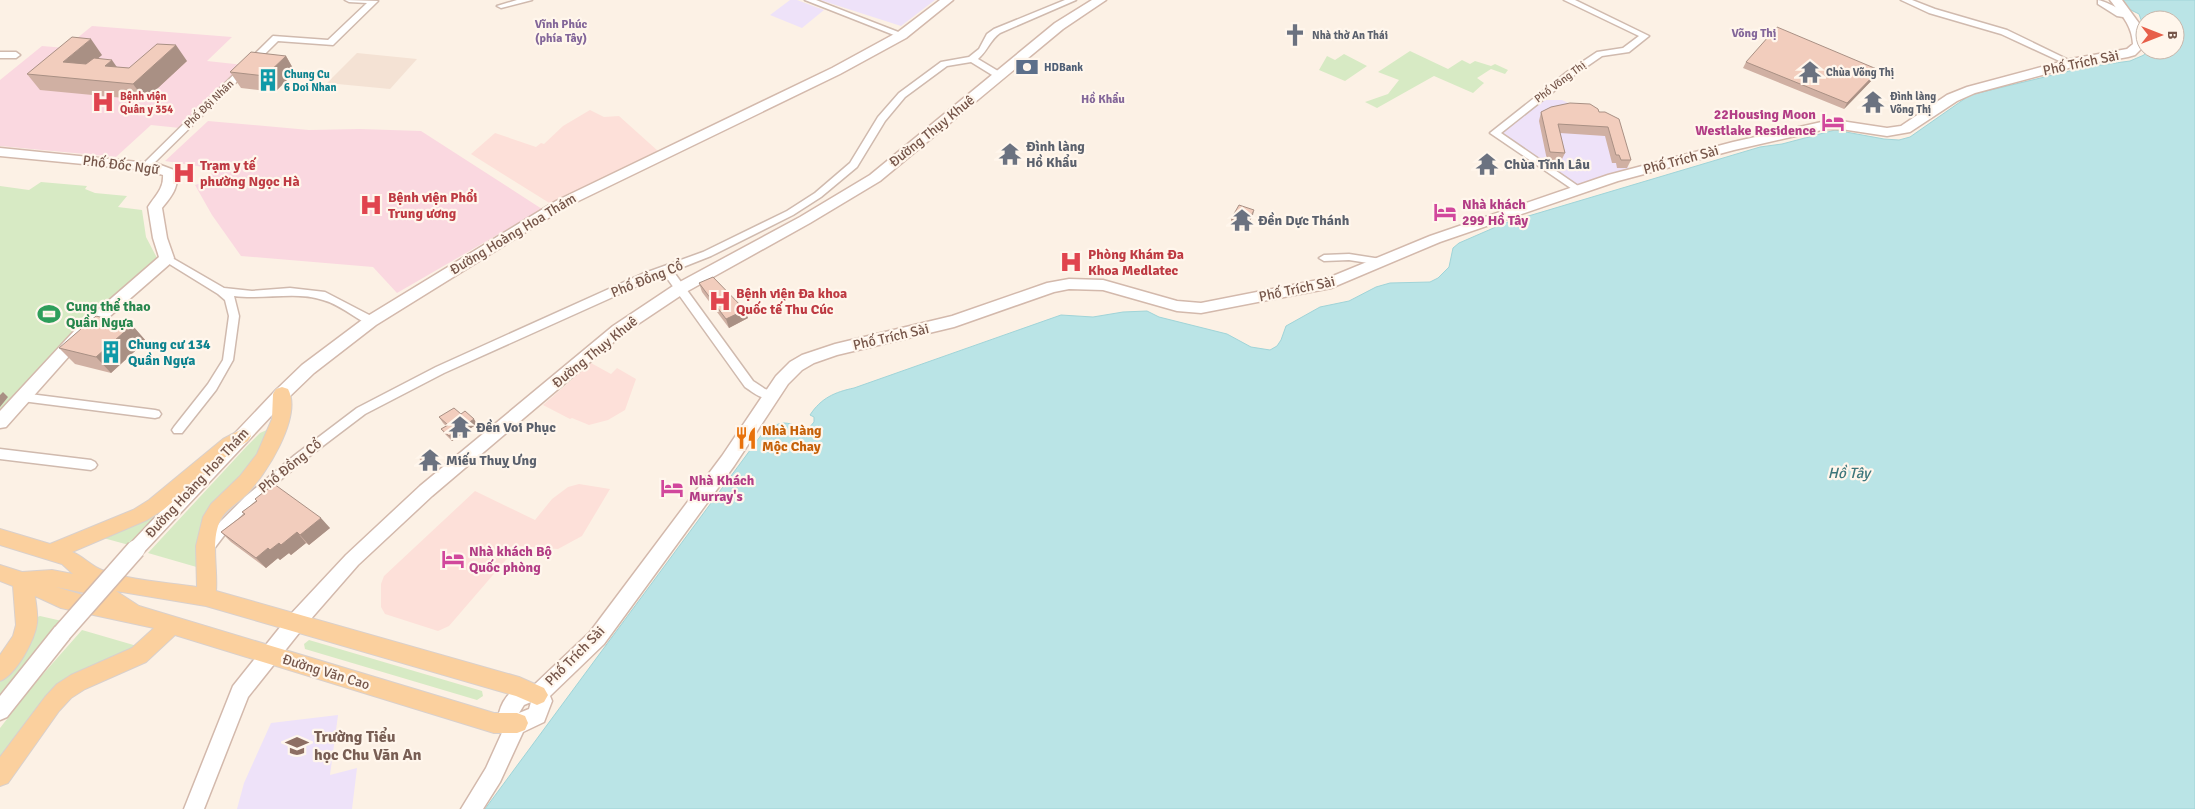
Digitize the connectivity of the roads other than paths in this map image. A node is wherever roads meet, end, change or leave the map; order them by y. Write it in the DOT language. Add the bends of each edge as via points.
graph roads {
  1 [pos="349,0"];
  2 [pos="528,0"];
  3 [pos="809,0"];
  4 [pos="947,0"];
  5 [pos="1072,0"];
  6 [pos="1100,0"];
  7 [pos="1568,0"];
  8 [pos="1905,0"];
  9 [pos="374,1"];
  10 [pos="2109,1"];
  11 [pos="503,3"];
  12 [pos="902,35"];
  13 [pos="1,55"];
  14 [pos="16,55"];
  15 [pos="972,59"];
  16 [pos="2071,64"];
  17 [pos="1000,76"];
  18 [pos="0,152"];
  19 [pos="146,166"];
  20 [pos="1578,190"];
  21 [pos="167,258"];
  22 [pos="1324,258"];
  23 [pos="1382,262"];
  24 [pos="666,269"];
  25 [pos="681,288"];
  26 [pos="222,291"];
  27 [pos="371,321"];
  28 [pos="282,394"];
  29 [pos="771,396"];
  30 [pos="22,397"];
  31 [pos="154,414"];
  32 [pos="0,422"];
  33 [pos="178,430"];
  34 [pos="242,436"];
  35 [pos="0,454"];
  36 [pos="91,465"];
  37 [pos="0,537"];
  38 [pos="206,550"];
  39 [pos="60,556"];
  40 [pos="0,573"];
  41 [pos="22,580"];
  42 [pos="206,597"];
  43 [pos="296,622"];
  44 [pos="172,625"];
  45 [pos="270,655"];
  46 [pos="0,672"];
  47 [pos="537,695"];
  48 [pos="0,711"];
  49 [pos="517,722"];
  50 [pos="0,775"];
  51 [pos="194,809"];
  52 [pos="471,809"];
  1 -- 9 [label="street"];
  2 -- 11 [label="street"];
  3 -- 12 [label="street"];
  4 -- 12 [label="street, Đường Hoàng Hoa Thám"];
  5 -- 15 [label="street" via="997,31"];
  6 -- 17 [label="street, Đường Thụy Khuê" via="1058,26"];
  7 -- 20 [label="street, Phố Võng Thị" via="1645,36 1626,50 1600,54 1495,133"];
  8 -- 16 [label="street" via="2004,32"];
  9 -- 19 [label="street, Phố Đội Nhân" via="330,42 276,38"];
  10 -- 16 [label="street, Phố Trích Sài" via="2129,16 2138,33 2139,46 2124,54"];
  12 -- 27 [label="street, Đường Hoàng Hoa Thám" via="807,85 561,204"];
  13 -- 14 [label="street"];
  15 -- 17 [label="street"];
  15 -- 24 [label="street, Phố Đồng Cổ" via="944,64 902,95 881,119 854,165 818,195 746,236"];
  16 -- 20 [label="street, Phố Trích Sài" via="1961,93 1905,130 1887,132 1835,124 1820,126 1624,175"];
  17 -- 25 [label="street, Đường Thụy Khuê" via="875,178"];
  18 -- 19 [label="street, Phố Đốc Ngữ"];
  19 -- 21 [label="street, Phố Đốc Ngữ" via="169,172 171,179 170,186 155,207"];
  20 -- 23 [label="street, Phố Trích Sài" via="1435,239"];
  21 -- 26 [label="street"];
  21 -- 30 [label="street" via="81,333"];
  22 -- 23 [label="street" via="1349,257"];
  23 -- 29 [label="street, Phố Trích Sài" via="1331,283 1201,308 1177,306 1098,284 1060,285 954,321 820,354 788,373"];
  24 -- 25 [label="street"];
  24 -- 38 [label="street, Phố Đồng Cổ" via="440,370 361,411 249,500"];
  25 -- 29 [label="street" via="749,384"];
  25 -- 43 [label="street, Đường Thụy Khuê" via="618,330 426,491 352,560"];
  26 -- 27 [label="street" via="252,295 290,292 325,296"];
  26 -- 33 [label="street" via="230,298 234,316 228,360 212,387"];
  27 -- 28 [label="street, Đường Hoàng Hoa Thám" via="308,369"];
  28 -- 34 [label="street, Đường Hoàng Hoa Thám"];
  28 -- 38 [label="main road" via="274,439 251,477 213,515 206,532"];
  29 -- 47 [label="street, Phố Trích Sài" via="728,461 597,638"];
  30 -- 31 [label="street"];
  30 -- 32 [label="street"];
  34 -- 39 [label="main road" via="156,505"];
  34 -- 48 [label="street, Đường Hoàng Hoa Thám, bridge" via="62,633"];
  35 -- 36 [label="street"];
  37 -- 39 [label="main road"];
  38 -- 42 [label="main road"];
  39 -- 42 [label="main road" via="94,576"];
  40 -- 41 [label="main road, Đường Văn Cao"];
  41 -- 44 [label="main road, Đường Văn Cao" via="61,599"];
  41 -- 46 [label="main road" via="25,631"];
  42 -- 43 [label="main road"];
  43 -- 45 [label="street, Đường Thụy Khuê"];
  43 -- 47 [label="main road"];
  44 -- 45 [label="main road, Đường Văn Cao"];
  44 -- 50 [label="main road" via="139,655 64,691"];
  45 -- 49 [label="main road, Đường Văn Cao" via="494,722"];
  45 -- 51 [label="street, Đường Thụy Khuê" via="240,692"];
  47 -- 49 [label="street" via="542,706 537,715 528,721"];
  49 -- 52 [label="street" via="493,775"];
}
